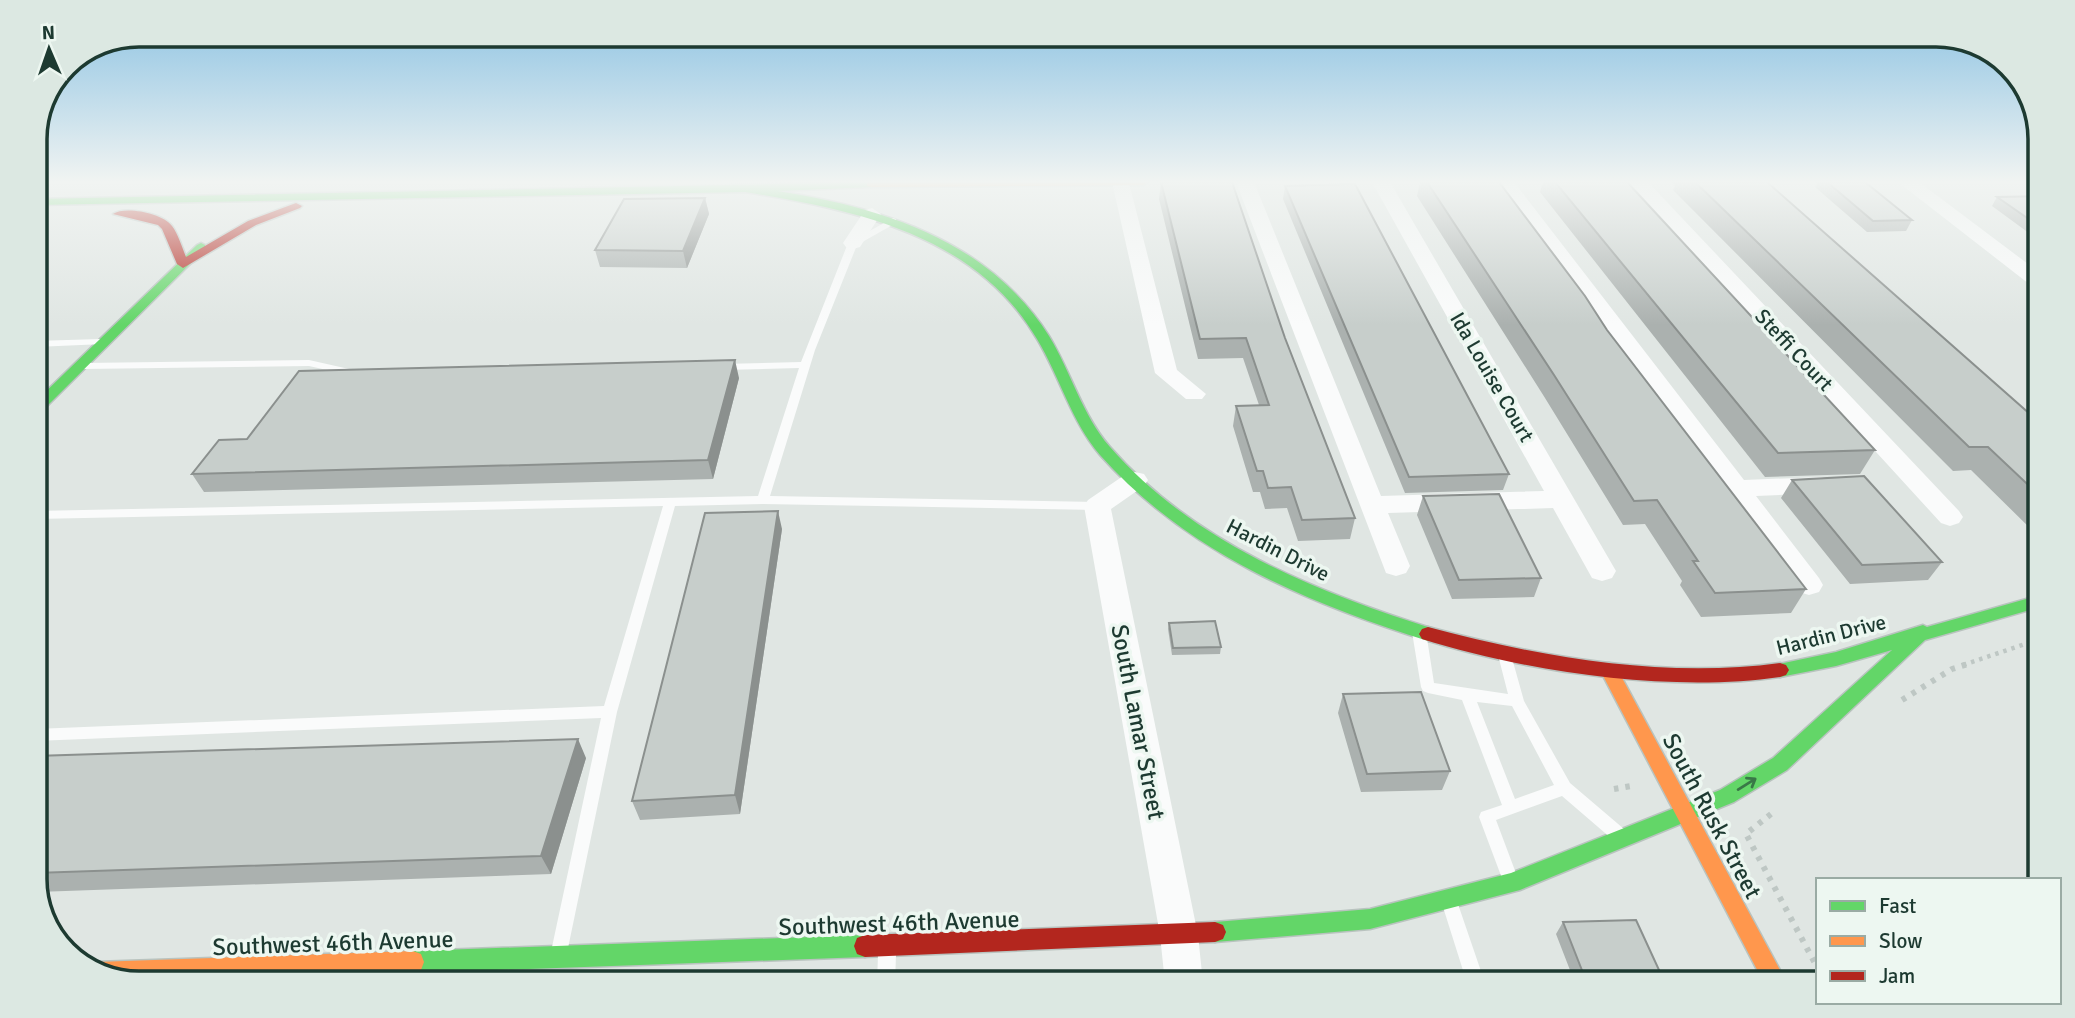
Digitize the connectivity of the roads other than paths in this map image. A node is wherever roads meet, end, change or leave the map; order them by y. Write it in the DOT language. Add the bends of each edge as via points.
graph roads {
  1 [pos="169,230"];
  2 [pos="219,230"];
  3 [pos="244,230"];
  4 [pos="864,230"];
  5 [pos="877,230"];
  6 [pos="911,230"];
  7 [pos="1131,230"];
  8 [pos="1264,230"];
  9 [pos="1408,230"];
  10 [pos="1541,230"];
  11 [pos="1682,230"];
  12 [pos="1970,230"];
  13 [pos="853,243"];
  14 [pos="183,264"];
  15 [pos="2028,274"];
  16 [pos="104,342"];
  17 [pos="47,344"];
  18 [pos="806,365"];
  19 [pos="80,366"];
  20 [pos="710,367"];
  21 [pos="366,374"];
  22 [pos="1194,394"];
  23 [pos="47,398"];
  24 [pos="1135,480"];
  25 [pos="1845,484"];
  26 [pos="1736,489"];
  27 [pos="1561,499"];
  28 [pos="763,500"];
  29 [pos="670,502"];
  30 [pos="1372,505"];
  31 [pos="1097,506"];
  32 [pos="47,515"];
  33 [pos="1950,517"];
  34 [pos="1396,566"];
  35 [pos="1602,571"];
  36 [pos="1808,585"];
  37 [pos="2028,604"];
  38 [pos="1419,632"];
  39 [pos="1923,632"];
  40 [pos="1505,655"];
  41 [pos="1609,670"];
  42 [pos="1467,695"];
  43 [pos="1517,701"];
  44 [pos="610,712"];
  45 [pos="47,735"];
  46 [pos="1564,788"];
  47 [pos="1511,808"];
  48 [pos="1686,814"];
  49 [pos="1624,840"];
  50 [pos="1512,883"];
  51 [pos="1448,899"];
  52 [pos="1179,935"];
  53 [pos="888,946"];
  54 [pos="559,958"];
  55 [pos="597,970"];
  56 [pos="355,971"];
  57 [pos="887,971"];
  58 [pos="1183,971"];
  59 [pos="1472,971"];
  60 [pos="1770,971"];
  1 -- 14 [label="main road" via="171,245"];
  2 -- 14 [label="main road"];
  3 -- 14 [label="main road"];
  4 -- 13 [label="street"];
  5 -- 13 [label="lane"];
  6 -- 24 [label="main road, Hardin Drive" via="973,262 1020,304 1041,333 1079,414 1106,452"];
  7 -- 22 [label="street" via="1166,373"];
  8 -- 30 [label="street"];
  9 -- 27 [label="street, Ida Louise Court"];
  10 -- 26 [label="street"];
  11 -- 33 [label="street, Steffi Court"];
  12 -- 15 [label="street"];
  13 -- 18 [label="lane"];
  14 -- 16 [label="main road"];
  16 -- 17 [label="lane"];
  16 -- 19 [label="main road"];
  18 -- 20 [label="lane"];
  18 -- 28 [label="lane"];
  19 -- 21 [label="lane" via="309,363"];
  19 -- 23 [label="main road"];
  24 -- 31 [label="street"];
  24 -- 38 [label="main road, Hardin Drive" via="1162,506 1233,554 1312,593"];
  25 -- 26 [label="street"];
  26 -- 36 [label="street"];
  27 -- 30 [label="street"];
  27 -- 35 [label="street, Ida Louise Court"];
  28 -- 29 [label="lane"];
  28 -- 31 [label="lane"];
  29 -- 32 [label="lane"];
  29 -- 44 [label="lane"];
  30 -- 34 [label="street"];
  31 -- 52 [label="street, South Lamar Street"];
  37 -- 39 [label="main road"];
  38 -- 40 [label="main road, Hardin Drive"];
  38 -- 42 [label="lane" via="1428,687"];
  39 -- 41 [label="main road, Hardin Drive" via="1869,650 1766,672 1668,676"];
  48 -- 39 [label="main road, Southwest 46th Avenue, one-way" via="1780,764"];
  40 -- 41 [label="main road, Hardin Drive"];
  40 -- 43 [label="lane"];
  41 -- 48 [label="main road, South Rusk Street"];
  42 -- 43 [label="lane"];
  42 -- 47 [label="lane"];
  43 -- 46 [label="lane"];
  44 -- 45 [label="lane"];
  44 -- 54 [label="lane"];
  46 -- 47 [label="lane"];
  46 -- 49 [label="lane"];
  47 -- 50 [label="lane" via="1487,817"];
  48 -- 49 [label="main road, Southwest 46th Avenue"];
  48 -- 60 [label="main road, South Rusk Street"];
  49 -- 50 [label="main road, Southwest 46th Avenue"];
  50 -- 51 [label="main road, Southwest 46th Avenue"];
  51 -- 52 [label="main road, Southwest 46th Avenue" via="1370,919"];
  51 -- 59 [label="lane"];
  52 -- 53 [label="main road, Southwest 46th Avenue"];
  52 -- 58 [label="street, South Lamar Street"];
  53 -- 55 [label="main road, Southwest 46th Avenue"];
  53 -- 57 [label="lane"];
  54 -- 55 [label="main road, Southwest 46th Avenue"];
  54 -- 56 [label="main road, Southwest 46th Avenue"];
}
